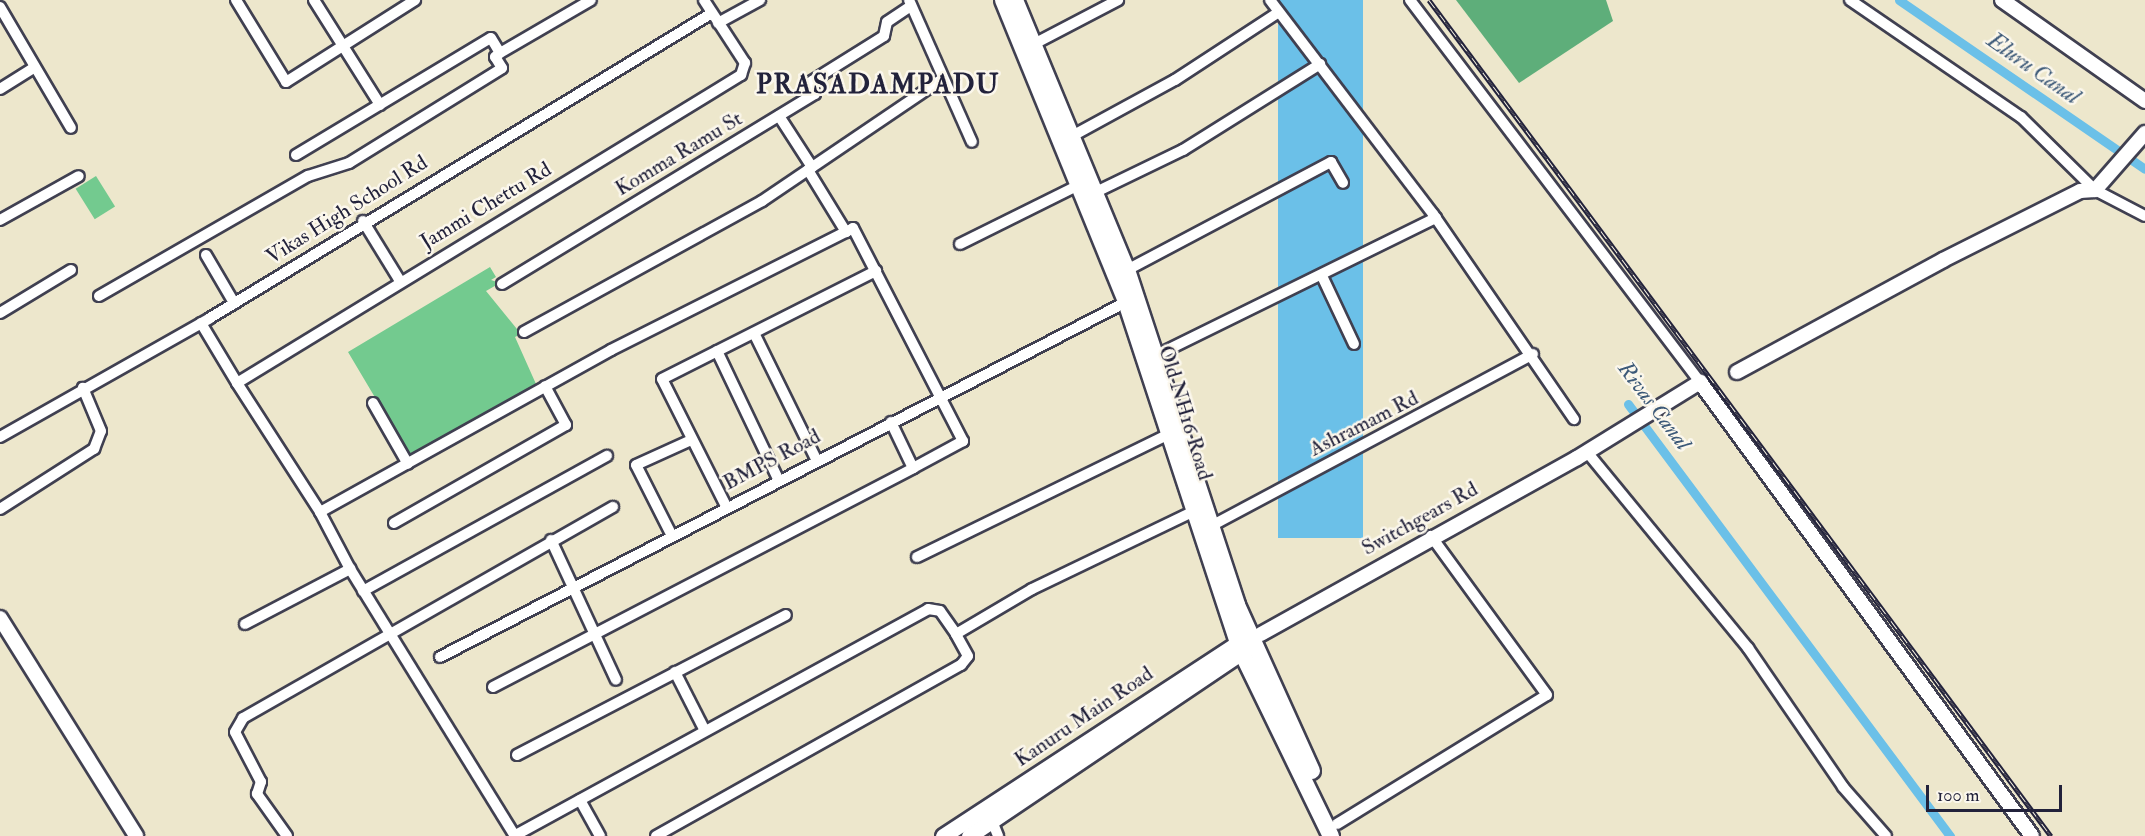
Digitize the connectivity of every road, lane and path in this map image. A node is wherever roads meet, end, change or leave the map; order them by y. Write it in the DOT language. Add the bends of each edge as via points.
graph roads {
  1 [pos="236,0"];
  2 [pos="314,0"];
  3 [pos="415,0"];
  4 [pos="591,0"];
  5 [pos="704,0"];
  6 [pos="760,0"];
  7 [pos="1003,0"];
  8 [pos="1015,0"];
  9 [pos="1118,0"];
  10 [pos="1270,0"];
  11 [pos="1410,0"];
  12 [pos="1851,0"];
  13 [pos="2002,0"];
  14 [pos="910,3"];
  15 [pos="0,7"];
  16 [pos="1279,12"];
  17 [pos="715,18"];
  18 [pos="1035,44"];
  19 [pos="345,45"];
  20 [pos="500,53"];
  21 [pos="1320,64"];
  22 [pos="34,67"];
  23 [pos="941,80"];
  24 [pos="0,89"];
  25 [pos="2145,101"];
  26 [pos="380,105"];
  27 [pos="779,116"];
  28 [pos="71,128"];
  29 [pos="2145,133"];
  30 [pos="1074,135"];
  31 [pos="972,142"];
  32 [pos="296,155"];
  33 [pos="810,168"];
  34 [pos="79,176"];
  35 [pos="1343,183"];
  36 [pos="1089,186"];
  37 [pos="2097,188"];
  38 [pos="2145,216"];
  39 [pos="1436,218"];
  40 [pos="0,220"];
  41 [pos="363,221"];
  42 [pos="846,232"];
  43 [pos="960,244"];
  44 [pos="206,255"];
  45 [pos="71,270"];
  46 [pos="1127,270"];
  47 [pos="876,271"];
  48 [pos="1322,276"];
  49 [pos="400,282"];
  50 [pos="502,284"];
  51 [pos="99,296"];
  52 [pos="1126,302"];
  53 [pos="234,303"];
  54 [pos="0,313"];
  55 [pos="201,323"];
  56 [pos="524,332"];
  57 [pos="754,333"];
  58 [pos="1354,344"];
  59 [pos="717,351"];
  60 [pos="1533,354"];
  61 [pos="1156,355"];
  62 [pos="1737,372"];
  63 [pos="1700,382"];
  64 [pos="237,383"];
  65 [pos="545,386"];
  66 [pos="83,388"];
  67 [pos="939,397"];
  68 [pos="374,403"];
  69 [pos="1574,419"];
  70 [pos="891,422"];
  71 [pos="1169,434"];
  72 [pos="0,437"];
  73 [pos="691,440"];
  74 [pos="1587,452"];
  75 [pos="607,456"];
  76 [pos="816,459"];
  77 [pos="408,465"];
  78 [pos="913,468"];
  79 [pos="779,481"];
  80 [pos="726,506"];
  81 [pos="613,507"];
  82 [pos="0,509"];
  83 [pos="320,512"];
  84 [pos="1192,512"];
  85 [pos="394,522"];
  86 [pos="1210,526"];
  87 [pos="672,534"];
  88 [pos="1431,536"];
  89 [pos="550,540"];
  90 [pos="917,557"];
  91 [pos="350,569"];
  92 [pos="575,588"];
  93 [pos="363,591"];
  94 [pos="786,615"];
  95 [pos="0,618"];
  96 [pos="245,624"];
  97 [pos="386,634"];
  98 [pos="956,634"];
  99 [pos="596,636"];
  100 [pos="1249,641"];
  101 [pos="440,657"];
  102 [pos="675,672"];
  103 [pos="616,680"];
  104 [pos="493,687"];
  105 [pos="704,729"];
  106 [pos="517,755"];
  107 [pos="580,800"];
  108 [pos="992,821"];
  109 [pos="1337,832"];
  110 [pos="136,836"];
  111 [pos="287,836"];
  112 [pos="514,836"];
  113 [pos="600,836"];
  114 [pos="656,836"];
  115 [pos="943,836"];
  116 [pos="969,836"];
  117 [pos="999,836"];
  118 [pos="1886,836"];
  119 [pos="2032,836"];
  1 -- 19 [label="street" via="286,82"];
  2 -- 19 [label="street"];
  3 -- 19 [label="street"];
  4 -- 20 [label="street"];
  5 -- 17 [label="street, Jammi Chettu Rd"];
  6 -- 17 [label="street, Vikas High School Rd"];
  7 -- 36 [label="main road, Old NH16 Road"];
  8 -- 18 [label="main road, Old NH16 Road"];
  9 -- 18 [label="street"];
  10 -- 16 [label="street"];
  11 -- 63 [label="street"];
  12 -- 37 [label="street" via="2021,117"];
  13 -- 25 [label="street"];
  14 -- 23 [label="street"];
  14 -- 27 [label="street, Komma Ramu St" via="887,22 884,36 812,81 815,94"];
  15 -- 22 [label="street"];
  16 -- 21 [label="street"];
  16 -- 30 [label="street" via="1175,80"];
  17 -- 41 [label="street, Vikas High School Rd"];
  17 -- 49 [label="street, Jammi Chettu Rd" via="744,63 741,75"];
  18 -- 30 [label="main road, Old NH16 Road"];
  19 -- 26 [label="street"];
  20 -- 26 [label="street" via="491,38"];
  20 -- 51 [label="street" via="495,57 502,69 349,163 308,176"];
  21 -- 36 [label="street" via="1194,144"];
  21 -- 39 [label="street"];
  22 -- 24 [label="street"];
  22 -- 28 [label="street"];
  23 -- 31 [label="street"];
  23 -- 33 [label="street"];
  26 -- 32 [label="street"];
  27 -- 33 [label="street"];
  27 -- 50 [label="street, Komma Ramu St"];
  29 -- 37 [label="street"];
  30 -- 36 [label="main road, Old NH16 Road"];
  33 -- 42 [label="street"];
  33 -- 56 [label="street" via="762,201"];
  34 -- 40 [label="street"];
  35 -- 46 [label="street" via="1331,162"];
  36 -- 43 [label="street"];
  36 -- 46 [label="main road, Old NH16 Road"];
  36 -- 52 [label="main road, Old NH16 Road"];
  37 -- 38 [label="street"];
  37 -- 62 [label="street" via="2080,190 1943,260"];
  39 -- 48 [label="street"];
  39 -- 60 [label="street"];
  41 -- 49 [label="street"];
  41 -- 53 [label="street, Vikas High School Rd"];
  42 -- 47 [label="street" via="853,228"];
  42 -- 65 [label="street"];
  44 -- 53 [label="street"];
  45 -- 54 [label="street"];
  46 -- 61 [label="main road, Old NH16 Road"];
  47 -- 57 [label="street"];
  47 -- 67 [label="street"];
  48 -- 58 [label="street"];
  48 -- 61 [label="street"];
  49 -- 64 [label="street, Jammi Chettu Rd"];
  52 -- 67 [label="street, BMPS Road"];
  52 -- 71 [label="main road, Old NH16 Road"];
  53 -- 55 [label="street, Vikas High School Rd"];
  55 -- 64 [label="street"];
  55 -- 66 [label="street, Vikas High School Rd"];
  57 -- 59 [label="street"];
  57 -- 76 [label="street"];
  59 -- 73 [label="street" via="662,379"];
  59 -- 79 [label="street"];
  60 -- 69 [label="street"];
  60 -- 86 [label="street, Ashramam Rd"];
  61 -- 86 [label="main road, Old NH16 Road"];
  63 -- 74 [label="street, Switchgears Rd"];
  63 -- 119 [label="street"];
  64 -- 83 [label="street"];
  65 -- 77 [label="street"];
  65 -- 85 [label="street" via="566,425"];
  66 -- 72 [label="street, Vikas High School Rd"];
  66 -- 82 [label="street" via="101,431 94,448"];
  67 -- 70 [label="street, BMPS Road"];
  67 -- 78 [label="street" via="962,444"];
  68 -- 77 [label="street"];
  70 -- 76 [label="street, BMPS Road"];
  70 -- 78 [label="street"];
  71 -- 84 [label="main road, Old NH16 Road"];
  71 -- 90 [label="street"];
  73 -- 80 [label="street"];
  73 -- 87 [label="street" via="636,465"];
  74 -- 88 [label="street, Switchgears Rd"];
  74 -- 118 [label="street" via="1748,648 1843,787"];
  75 -- 93 [label="street"];
  76 -- 79 [label="street, BMPS Road"];
  77 -- 83 [label="street"];
  78 -- 99 [label="street"];
  79 -- 80 [label="street, BMPS Road"];
  80 -- 87 [label="street, BMPS Road"];
  81 -- 89 [label="street"];
  83 -- 91 [label="street"];
  84 -- 98 [label="street" via="1032,589"];
  84 -- 100 [label="main road, Old NH16 Road"];
  86 -- 100 [label="main road, Old NH16 Road"];
  87 -- 92 [label="street, BMPS Road"];
  88 -- 100 [label="street, Switchgears Rd"];
  88 -- 109 [label="street" via="1547,695"];
  89 -- 92 [label="street"];
  89 -- 97 [label="street"];
  91 -- 93 [label="street"];
  91 -- 96 [label="street"];
  92 -- 99 [label="street"];
  92 -- 101 [label="street, BMPS Road"];
  93 -- 97 [label="street"];
  94 -- 102 [label="street"];
  95 -- 110 [label="street"];
  97 -- 111 [label="street" via="238,723 235,732 261,782 257,794"];
  97 -- 112 [label="street"];
  98 -- 105 [label="street" via="940,611 928,609"];
  98 -- 114 [label="street" via="968,656 960,665"];
  99 -- 103 [label="street"];
  99 -- 104 [label="street"];
  100 -- 108 [label="main road, Kanuru Main Road"];
  100 -- 109 [label="main road, Old NH16 Road"];
  100 -- 115 [label="main road, Kanuru Main Road"];
  102 -- 105 [label="street"];
  102 -- 106 [label="street"];
  105 -- 107 [label="street"];
  107 -- 112 [label="street"];
  107 -- 113 [label="street"];
  108 -- 116 [label="main road, Kanuru Main Road"];
  108 -- 117 [label="street"];
}
